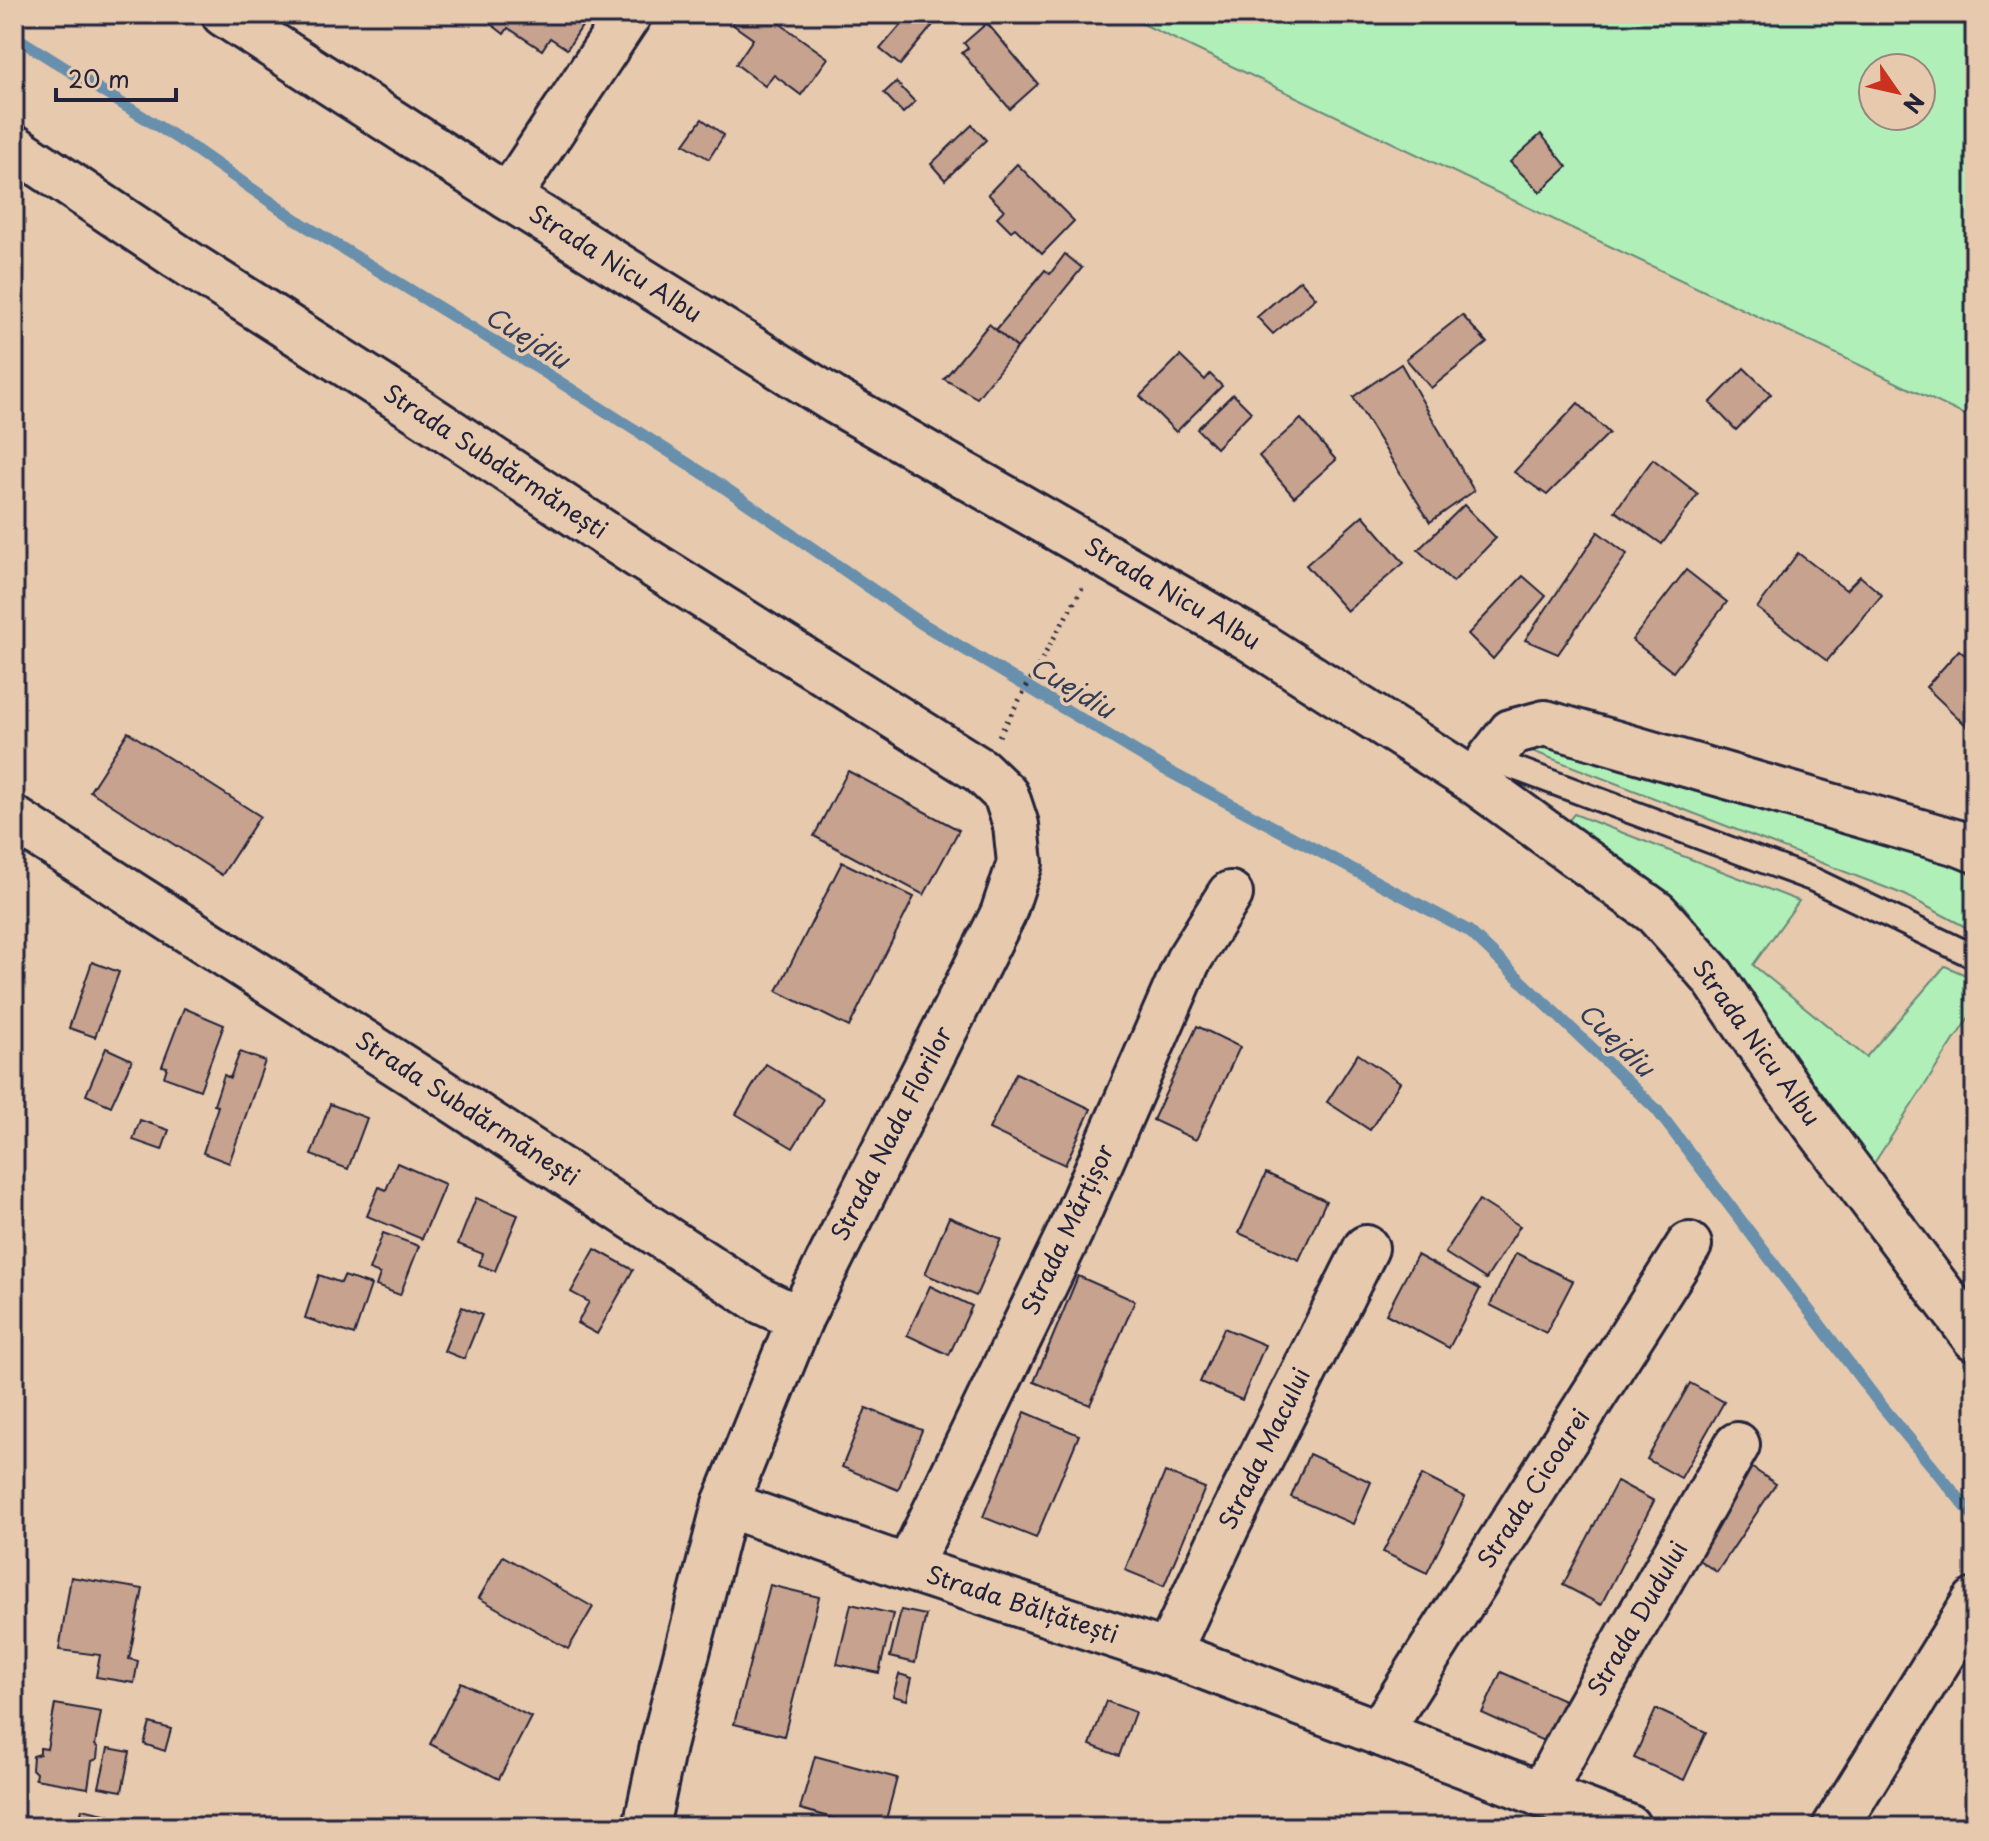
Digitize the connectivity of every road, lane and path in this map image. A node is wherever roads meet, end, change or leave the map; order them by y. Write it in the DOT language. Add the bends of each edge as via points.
graph roads {
  1 [pos="224,14"];
  2 [pos="629,14"];
  3 [pos="14,147"];
  4 [pos="508,197"];
  5 [pos="1103,552"];
  6 [pos="1018,702"];
  7 [pos="1482,770"];
  8 [pos="981,771"];
  9 [pos="14,819"];
  10 [pos="1975,850"];
  11 [pos="1230,894"];
  12 [pos="1975,957"];
  13 [pos="1689,1245"];
  14 [pos="1366,1248"];
  15 [pos="800,1319"];
  16 [pos="1975,1338"];
  17 [pos="1737,1445"];
  18 [pos="725,1504"];
  19 [pos="908,1568"];
  20 [pos="1975,1601"];
  21 [pos="1168,1653"];
  22 [pos="1379,1733"];
  23 [pos="1542,1795"];
  24 [pos="646,1827"];
  25 [pos="1628,1827"];
  26 [pos="1835,1827"];
  1 -- 4 [label="street, Strada Nicu Albu"];
  2 -- 4 [label="street"];
  3 -- 8 [label="street, Strada Subdărmănești" via="639,556"];
  4 -- 5 [label="street, Strada Nicu Albu" via="837,402"];
  5 -- 6 [label="path"];
  5 -- 7 [label="street, Strada Nicu Albu"];
  7 -- 10 [label="street" via="1511,732 1545,723"];
  7 -- 12 [label="lane" via="1814,880"];
  7 -- 16 [label="street, Strada Nicu Albu" via="1656,913 1713,977 1790,1091"];
  8 -- 15 [label="street, Strada Nada Florilor" via="1006,795 1020,863 1003,914"];
  9 -- 15 [label="street, Strada Subdărmănești" via="761,1301"];
  11 -- 19 [label="street, Strada Mărțișor" via="1188,961 1070,1232"];
  13 -- 22 [label="street, Strada Cicoarei"];
  14 -- 21 [label="street, Strada Macului"];
  15 -- 18 [label="street, Strada Nada Florilor"];
  17 -- 23 [label="street, Strada Dudului"];
  18 -- 19 [label="street, Strada Bălțătești"];
  18 -- 24 [label="street"];
  19 -- 21 [label="street, Strada Bălțătești"];
  20 -- 26 [label="street"];
  21 -- 22 [label="street, Strada Bălțătești"];
  22 -- 23 [label="street, Strada Bălțătești"];
  23 -- 25 [label="street, Strada Bălțătești"];
}
